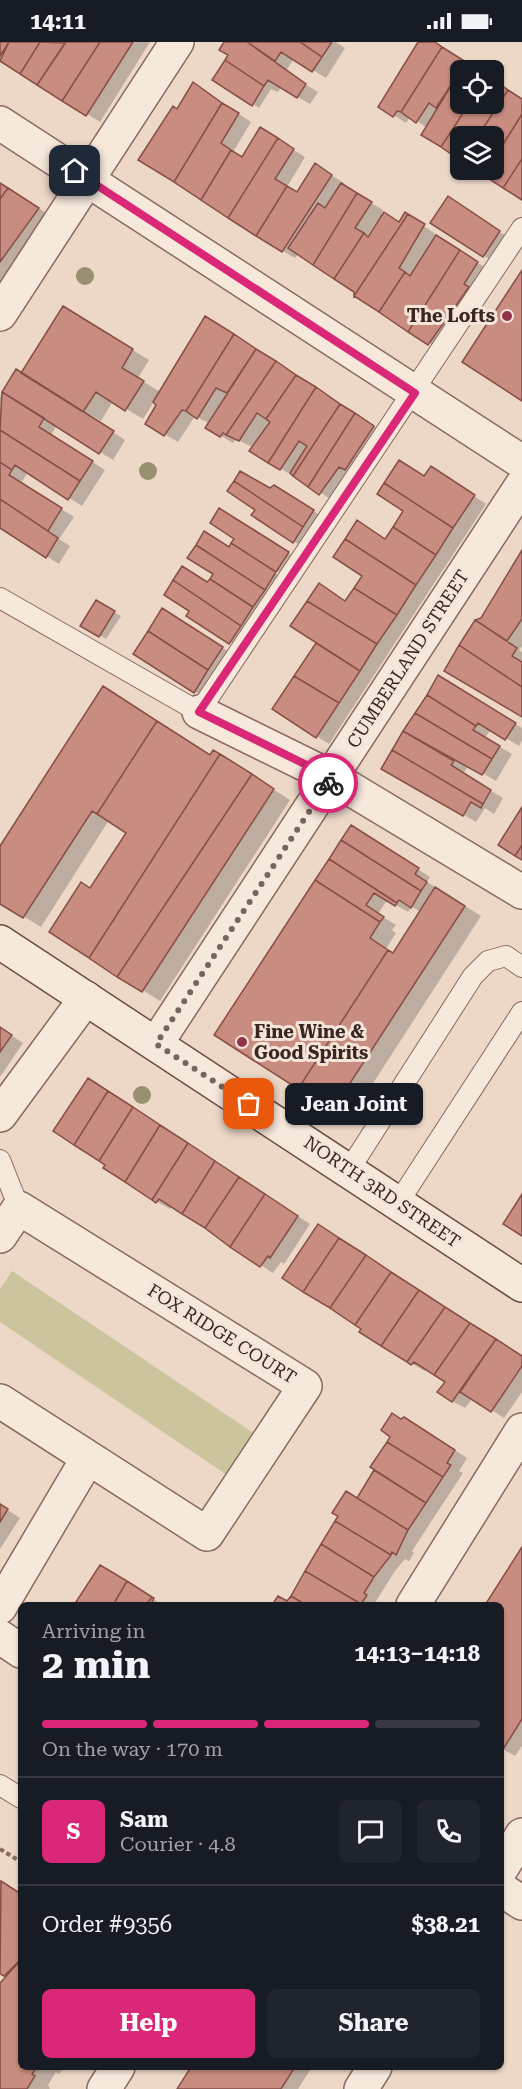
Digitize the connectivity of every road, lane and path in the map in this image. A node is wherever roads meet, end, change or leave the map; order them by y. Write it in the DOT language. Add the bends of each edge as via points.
graph roads {
  1 [pos="177,42"];
  2 [pos="0,123"];
  3 [pos="87,179"];
  4 [pos="522,228"];
  5 [pos="0,314"];
  6 [pos="415,393"];
  7 [pos="522,462"];
  8 [pos="522,485"];
  9 [pos="0,598"];
  10 [pos="199,712"];
  11 [pos="331,777"];
  12 [pos="522,892"];
  13 [pos="0,942"];
  14 [pos="522,967"];
  15 [pos="86,998"];
  16 [pos="522,1012"];
  17 [pos="156,1044"];
  18 [pos="0,1115"];
  19 [pos="0,1160"];
  20 [pos="349,1170"];
  21 [pos="398,1203"];
  22 [pos="19,1208"];
  23 [pos="0,1236"];
  24 [pos="522,1285"];
  25 [pos="0,1401"];
  26 [pos="522,1430"];
  27 [pos="88,1458"];
  28 [pos="415,1602"];
  29 [pos="0,1607"];
  30 [pos="0,1637"];
  31 [pos="18,1649"];
  32 [pos="0,1785"];
  33 [pos="18,1796"];
  34 [pos="522,1835"];
  35 [pos="0,1849"];
  36 [pos="18,1860"];
  37 [pos="504,1864"];
  38 [pos="504,1891"];
  39 [pos="522,1903"];
  40 [pos="116,2070"];
  41 [pos="373,2070"];
  42 [pos="104,2089"];
  43 [pos="361,2089"];
  1 -- 3 [label="street"];
  2 -- 3 [label="street"];
  3 -- 5 [label="street"];
  3 -- 6 [label="street"];
  4 -- 6 [label="lane"];
  6 -- 7 [label="street"];
  6 -- 10 [label="lane"];
  8 -- 11 [label="street, CUMBERLAND STREET"];
  9 -- 10 [label="lane"];
  10 -- 11 [label="street"];
  11 -- 12 [label="street"];
  11 -- 17 [label="street, CUMBERLAND STREET"];
  13 -- 15 [label="street, NORTH 3RD STREET"];
  14 -- 20 [label="lane" via="506,956 488,961 473,976"];
  15 -- 17 [label="street, NORTH 3RD STREET"];
  15 -- 18 [label="street"];
  16 -- 21 [label="lane"];
  17 -- 20 [label="street, NORTH 3RD STREET"];
  19 -- 22 [label="lane"];
  20 -- 21 [label="street, NORTH 3RD STREET"];
  21 -- 24 [label="street, NORTH 3RD STREET"];
  22 -- 23 [label="street"];
  22 -- 27 [label="street, FOX RIDGE COURT" via="305,1386 207,1534"];
  25 -- 27 [label="street, FOX RIDGE COURT"];
  26 -- 28 [label="street"];
  27 -- 29 [label="street"];
  30 -- 31 [label="street"];
  32 -- 33 [label="lane"];
  34 -- 37 [label="street"];
  35 -- 36 [label="path"];
  38 -- 39 [label="street"];
  40 -- 42 [label="street"];
  41 -- 43 [label="street"];
}
